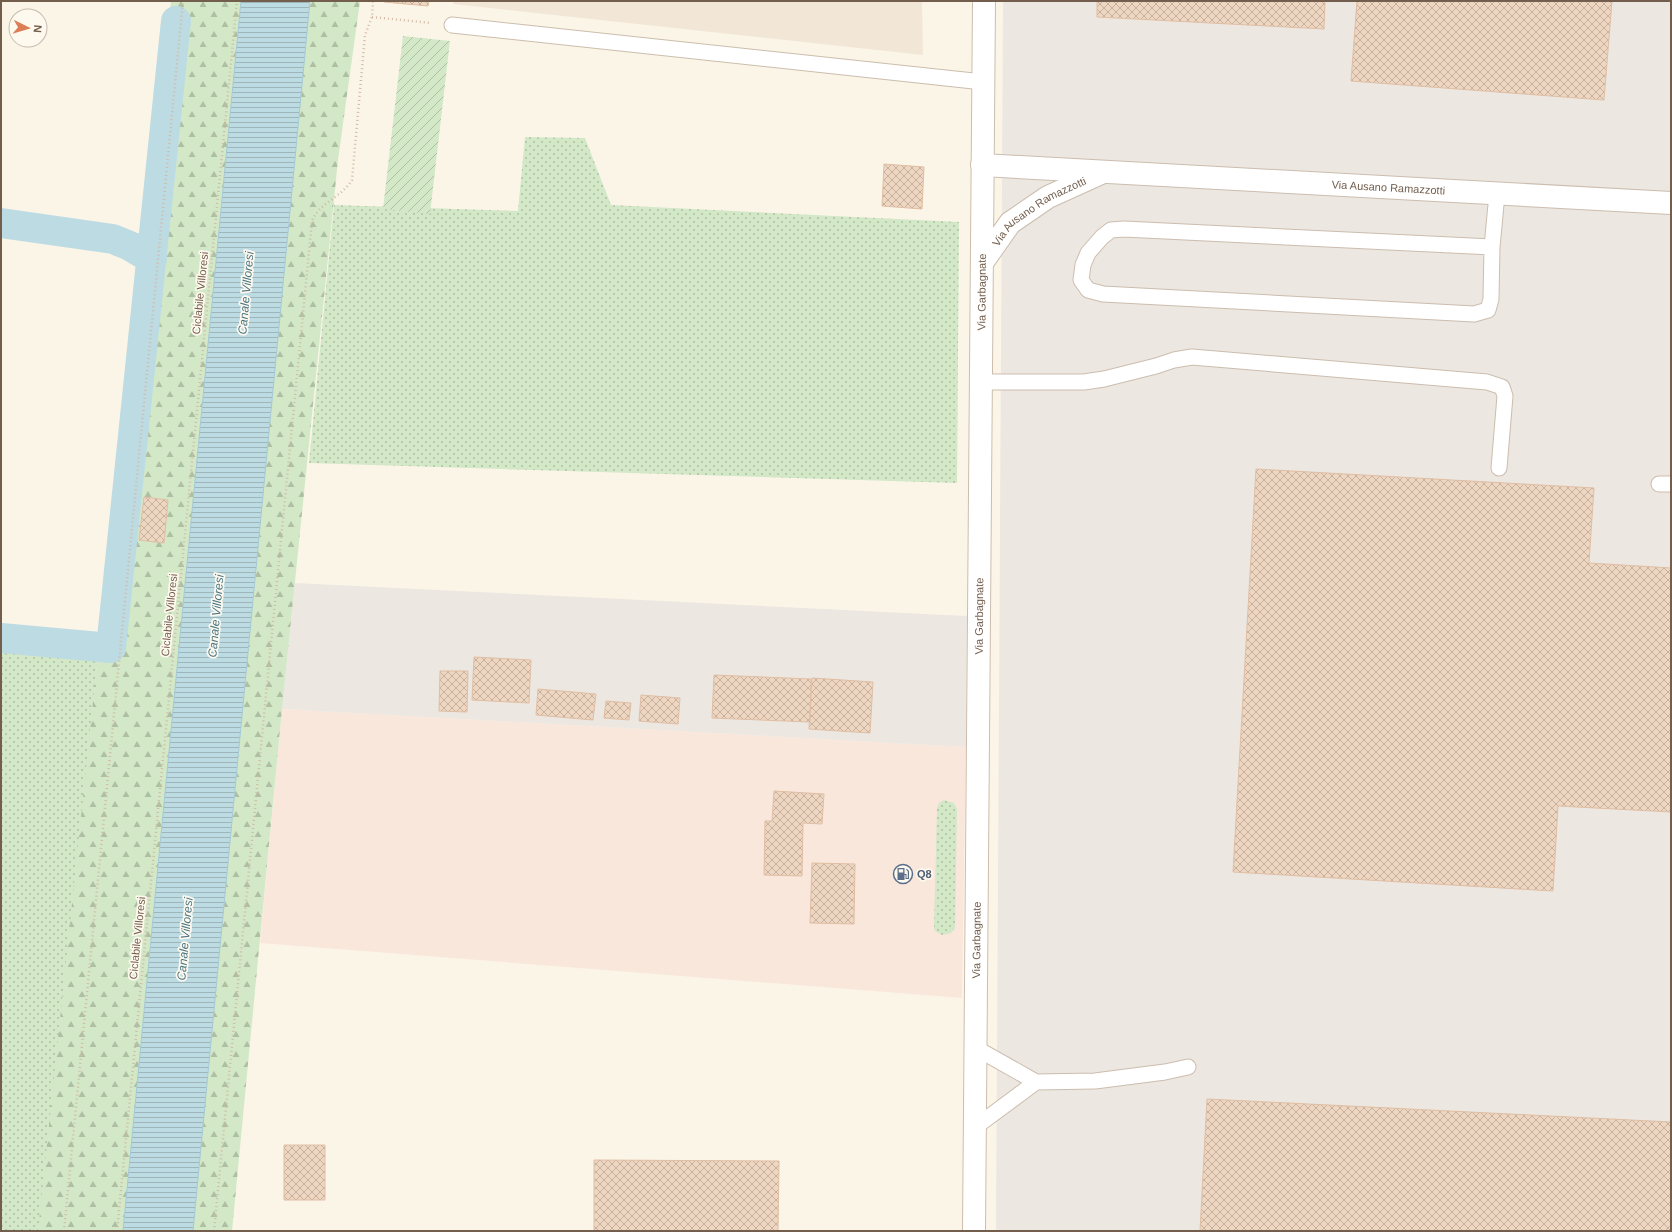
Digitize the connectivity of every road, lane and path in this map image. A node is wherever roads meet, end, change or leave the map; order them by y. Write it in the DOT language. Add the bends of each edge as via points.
graph roads {
  1 [pos="183,1"];
  2 [pos="237,1"];
  3 [pos="373,1"];
  4 [pos="984,1"];
  5 [pos="372,17"];
  6 [pos="452,25"];
  7 [pos="983,82"];
  8 [pos="982,165"];
  9 [pos="1105,171"];
  10 [pos="1496,194"];
  11 [pos="1671,204"];
  12 [pos="1492,247"];
  13 [pos="982,263"];
  14 [pos="980,382"];
  15 [pos="1499,468"];
  16 [pos="974,1047"];
  17 [pos="1188,1067"];
  18 [pos="1036,1082"];
  19 [pos="974,1128"];
  20 [pos="64,1231"];
  21 [pos="117,1231"];
  22 [pos="214,1231"];
  23 [pos="974,1231"];
  1 -- 20 [label="path"];
  2 -- 21 [label="path, Ciclabile Villoresi"];
  3 -- 5 [label="path"];
  4 -- 7 [label="street, Via Garbagnate"];
  5 -- 6 [label="path"];
  5 -- 22 [label="path" via="365,35 352,180 347,188 314,214 312,221"];
  6 -- 7 [label="lane"];
  7 -- 8 [label="street, Via Garbagnate"];
  8 -- 9 [label="street, Via Ausano Ramazzotti"];
  8 -- 13 [label="street, Via Garbagnate"];
  9 -- 10 [label="street, Via Ausano Ramazzotti"];
  9 -- 13 [label="street, Via Ausano Ramazzotti" via="1048,197 1010,223"];
  10 -- 11 [label="street, Via Ausano Ramazzotti"];
  10 -- 12 [label="lane"];
  12 -- 12 [label="lane" via="1111,230 1088,253 1081,280 1088,290 1104,294 1474,314 1488,310 1491,299"];
  13 -- 14 [label="street, Via Garbagnate"];
  14 -- 15 [label="lane" via="1084,382 1192,357 1487,382 1502,387 1505,396"];
  14 -- 16 [label="street, Via Garbagnate"];
  16 -- 18 [label="lane"];
  16 -- 19 [label="street, Via Garbagnate"];
  17 -- 18 [label="lane" via="1096,1081"];
  18 -- 19 [label="lane"];
  19 -- 23 [label="street, Via Garbagnate"];
}
